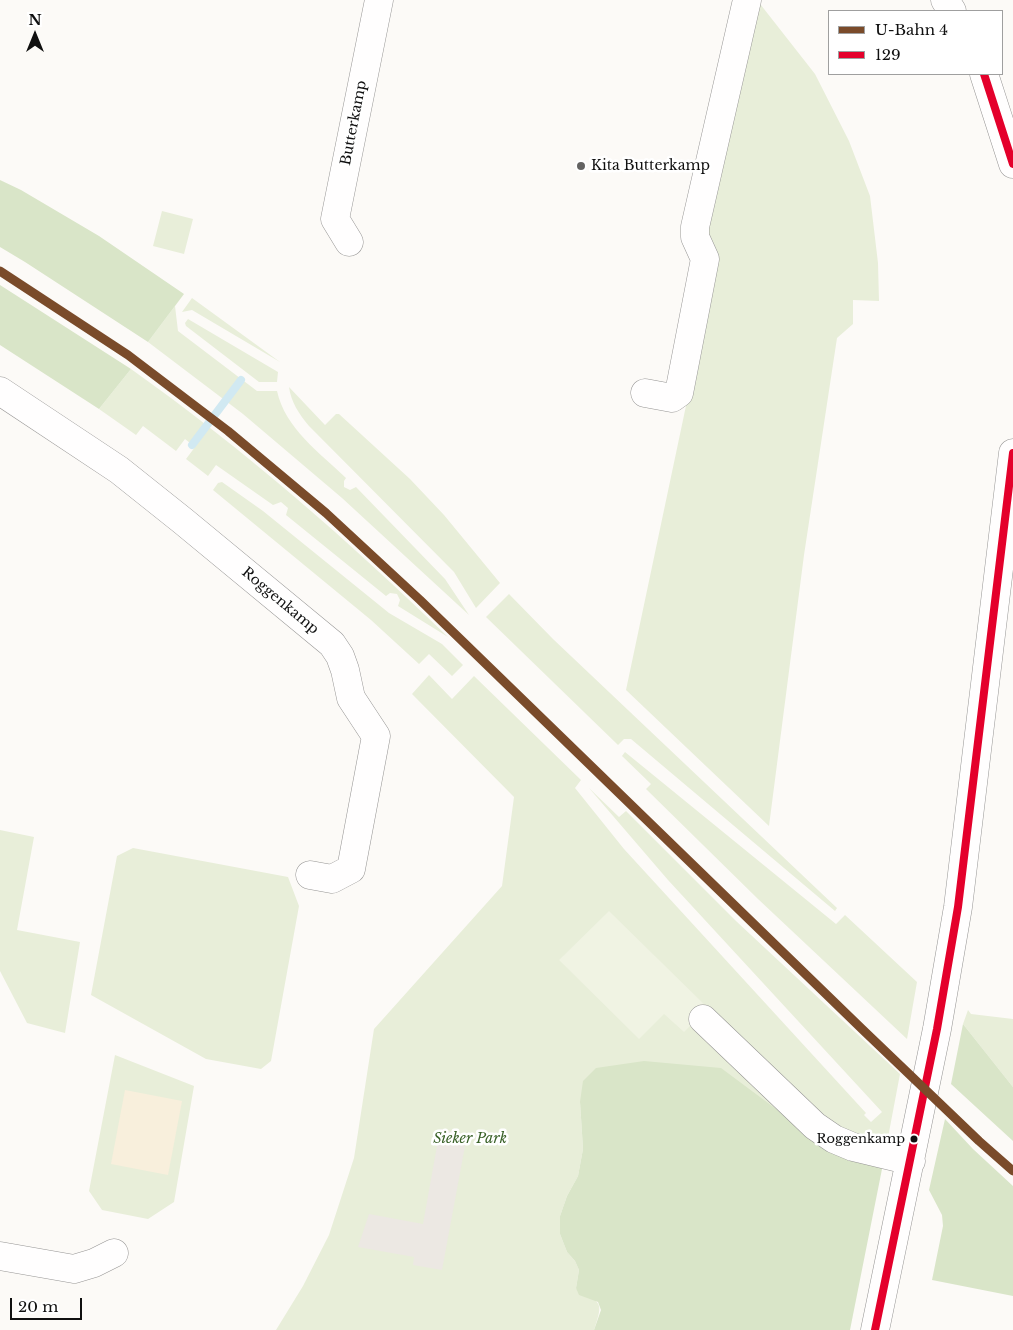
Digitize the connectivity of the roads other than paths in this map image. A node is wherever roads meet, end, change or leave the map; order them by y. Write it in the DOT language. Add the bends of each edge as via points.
graph roads {
  1 [pos="379,0"];
  2 [pos="747,0"];
  3 [pos="984,75"];
  4 [pos="1013,164"];
  5 [pos="349,242"];
  6 [pos="0,391"];
  7 [pos="645,393"];
  8 [pos="1013,453"];
  9 [pos="310,875"];
  10 [pos="703,1019"];
  11 [pos="911,1161"];
  12 [pos="114,1253"];
  13 [pos="0,1256"];
  14 [pos="875,1330"];
  1 -- 5 [label="street, Butterkamp" via="335,219"];
  2 -- 7 [label="street" via="695,227 695,237 705,258 679,393 672,398"];
  3 -- 4 [label="street"];
  6 -- 9 [label="street, Roggenkamp" via="119,470 332,644 340,656 351,698 376,736 351,868 332,879"];
  8 -- 11 [label="street" via="958,907"];
  10 -- 11 [label="street" via="815,1126 834,1139"];
  11 -- 14 [label="street"];
  12 -- 13 [label="street" via="74,1269"];
}
